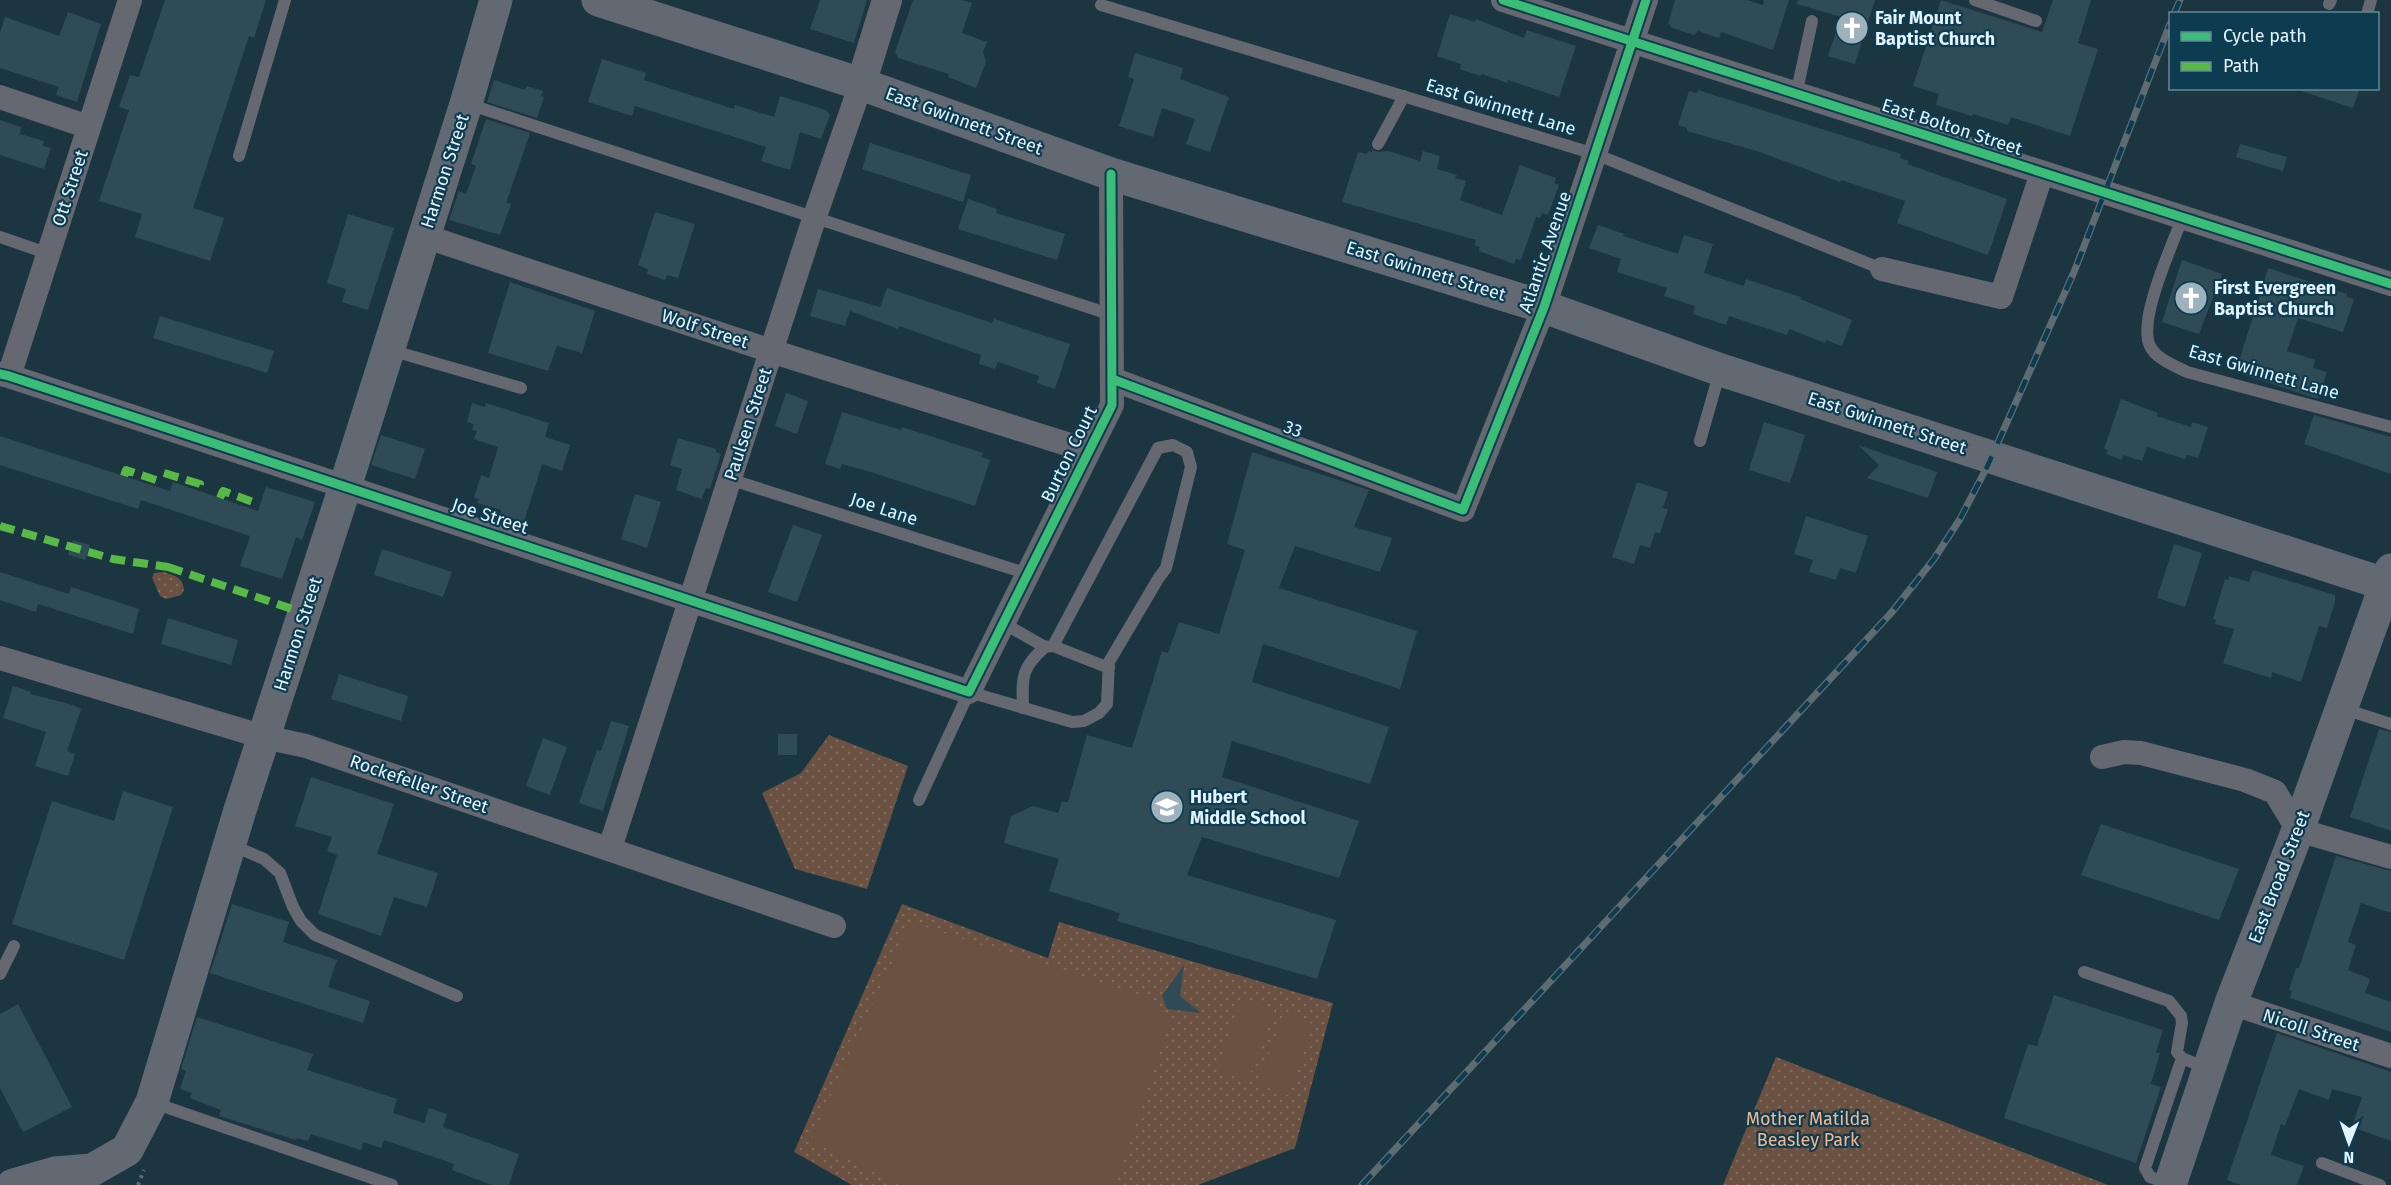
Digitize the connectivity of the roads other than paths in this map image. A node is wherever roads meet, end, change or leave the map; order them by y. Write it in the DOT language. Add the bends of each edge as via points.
graph roads {
  1 [pos="130,0"];
  2 [pos="285,0"];
  3 [pos="496,0"];
  4 [pos="886,0"];
  5 [pos="1503,0"];
  6 [pos="1646,0"];
  7 [pos="1975,0"];
  8 [pos="613,2"];
  9 [pos="1101,5"];
  10 [pos="1812,21"];
  11 [pos="2036,21"];
  12 [pos="1632,43"];
  13 [pos="861,84"];
  14 [pos="1796,95"];
  15 [pos="1404,96"];
  16 [pos="0,97"];
  17 [pos="466,104"];
  18 [pos="89,127"];
  19 [pos="1378,144"];
  20 [pos="1595,154"];
  21 [pos="239,156"];
  22 [pos="2042,173"];
  23 [pos="1111,174"];
  24 [pos="2183,216"];
  25 [pos="814,219"];
  26 [pos="424,236"];
  27 [pos="0,237"];
  28 [pos="49,254"];
  29 [pos="1882,269"];
  30 [pos="2391,284"];
  31 [pos="1544,307"];
  32 [pos="1112,315"];
  33 [pos="388,350"];
  34 [pos="771,351"];
  35 [pos="1721,370"];
  36 [pos="5,375"];
  37 [pos="1112,379"];
  38 [pos="521,388"];
  39 [pos="2391,427"];
  40 [pos="1700,441"];
  41 [pos="1089,451"];
  42 [pos="729,479"];
  43 [pos="345,487"];
  44 [pos="1463,510"];
  45 [pos="1028,574"];
  46 [pos="2389,580"];
  47 [pos="690,600"];
  48 [pos="1003,623"];
  49 [pos="1049,646"];
  50 [pos="0,658"];
  51 [pos="1109,668"];
  52 [pos="969,692"];
  53 [pos="1023,708"];
  54 [pos="2341,708"];
  55 [pos="2391,724"];
  56 [pos="264,737"];
  57 [pos="2102,758"];
  58 [pos="919,800"];
  59 [pos="2298,830"];
  60 [pos="230,844"];
  61 [pos="610,848"];
  62 [pos="2391,858"];
  63 [pos="834,926"];
  64 [pos="14,946"];
  65 [pos="2084,972"];
  66 [pos="0,974"];
  67 [pos="457,996"];
  68 [pos="2231,1003"];
  69 [pos="2391,1056"];
  70 [pos="2195,1064"];
  71 [pos="152,1102"];
  72 [pos="2322,1163"];
  73 [pos="0,1174"];
  74 [pos="6,1185"];
  75 [pos="13,1185"];
  76 [pos="392,1185"];
  77 [pos="2172,1185"];
  78 [pos="2380,1185"];
  1 -- 18 [label="street, Ott Street"];
  2 -- 21 [label="lane"];
  3 -- 17 [label="main road, Harmon Street"];
  4 -- 13 [label="street, Paulsen Street"];
  5 -- 12 [label="street, East Bolton Street"];
  6 -- 12 [label="street, Atlantic Avenue"];
  7 -- 11 [label="lane"];
  8 -- 13 [label="main road, East Gwinnett Street"];
  9 -- 15 [label="lane, East Gwinnett Lane"];
  10 -- 14 [label="lane"];
  12 -- 14 [label="street, East Bolton Street"];
  12 -- 20 [label="street, Atlantic Avenue"];
  13 -- 23 [label="main road, East Gwinnett Street"];
  13 -- 25 [label="street, Paulsen Street"];
  14 -- 22 [label="street, East Bolton Street"];
  15 -- 19 [label="lane"];
  15 -- 20 [label="lane, East Gwinnett Lane"];
  16 -- 18 [label="street"];
  17 -- 25 [label="lane"];
  17 -- 26 [label="main road, Harmon Street"];
  18 -- 28 [label="street, Ott Street"];
  20 -- 29 [label="lane, East Gwinnett Lane"];
  20 -- 31 [label="street, Atlantic Avenue"];
  22 -- 24 [label="street, East Bolton Street"];
  22 -- 29 [label="street" via="2001,297"];
  23 -- 31 [label="main road, East Gwinnett Street"];
  23 -- 32 [label="street, Burton Court"];
  24 -- 30 [label="street, East Bolton Street"];
  24 -- 39 [label="lane, East Gwinnett Lane" via="2148,311 2146,329 2150,346 2164,361 2187,372"];
  25 -- 32 [label="lane"];
  25 -- 34 [label="street, Paulsen Street"];
  26 -- 33 [label="main road, Harmon Street"];
  26 -- 34 [label="street, Wolf Street"];
  27 -- 28 [label="lane"];
  28 -- 36 [label="street, Ott Street"];
  31 -- 35 [label="main road, East Gwinnett Street"];
  31 -- 44 [label="street, Atlantic Avenue"];
  32 -- 37 [label="street, Burton Court"];
  33 -- 38 [label="lane"];
  33 -- 43 [label="main road, Harmon Street"];
  34 -- 41 [label="street, Wolf Street"];
  34 -- 42 [label="street, Paulsen Street"];
  35 -- 40 [label="lane"];
  35 -- 46 [label="main road, East Gwinnett Street"];
  36 -- 43 [label="street, Joe Street"];
  37 -- 41 [label="street, Burton Court" via="1112,405"];
  37 -- 44 [label="street, 33"];
  41 -- 45 [label="street, Burton Court"];
  42 -- 45 [label="lane, Joe Lane"];
  42 -- 47 [label="street, Paulsen Street"];
  43 -- 47 [label="street, Joe Street"];
  43 -- 56 [label="main road, Harmon Street"];
  45 -- 48 [label="street, Burton Court"];
  46 -- 54 [label="main road, East Broad Street"];
  47 -- 52 [label="street, Joe Street"];
  47 -- 61 [label="street, Paulsen Street"];
  48 -- 49 [label="lane"];
  48 -- 52 [label="street, Burton Court"];
  49 -- 51 [label="lane"];
  49 -- 51 [label="lane" via="1158,448 1173,445 1187,452 1191,467 1166,568"];
  49 -- 53 [label="lane" via="1027,665"];
  50 -- 56 [label="street, Rockefeller Street"];
  51 -- 53 [label="lane" via="1107,704 1084,721 1072,722"];
  52 -- 53 [label="lane"];
  52 -- 58 [label="lane"];
  54 -- 55 [label="lane"];
  54 -- 59 [label="main road, East Broad Street"];
  56 -- 60 [label="main road, Harmon Street"];
  56 -- 61 [label="street, Rockefeller Street" via="306,746"];
  57 -- 59 [label="street" via="2124,752 2141,753 2246,780 2275,792"];
  59 -- 62 [label="street"];
  59 -- 68 [label="main road, East Broad Street"];
  60 -- 67 [label="lane" via="264,859 280,873 297,914 315,935"];
  60 -- 71 [label="main road, Harmon Street"];
  61 -- 63 [label="street, Rockefeller Street"];
  64 -- 66 [label="lane"];
  65 -- 70 [label="lane" via="2169,1001 2181,1016 2177,1052"];
  68 -- 69 [label="street, Nicoll Street"];
  68 -- 70 [label="main road, East Broad Street"];
  70 -- 77 [label="main road, East Broad Street"];
  71 -- 75 [label="main road, Harmon Street" via="127,1150 92,1170 55,1173"];
  71 -- 76 [label="lane"];
  72 -- 78 [label="lane"];
  73 -- 74 [label="main road"];
}
